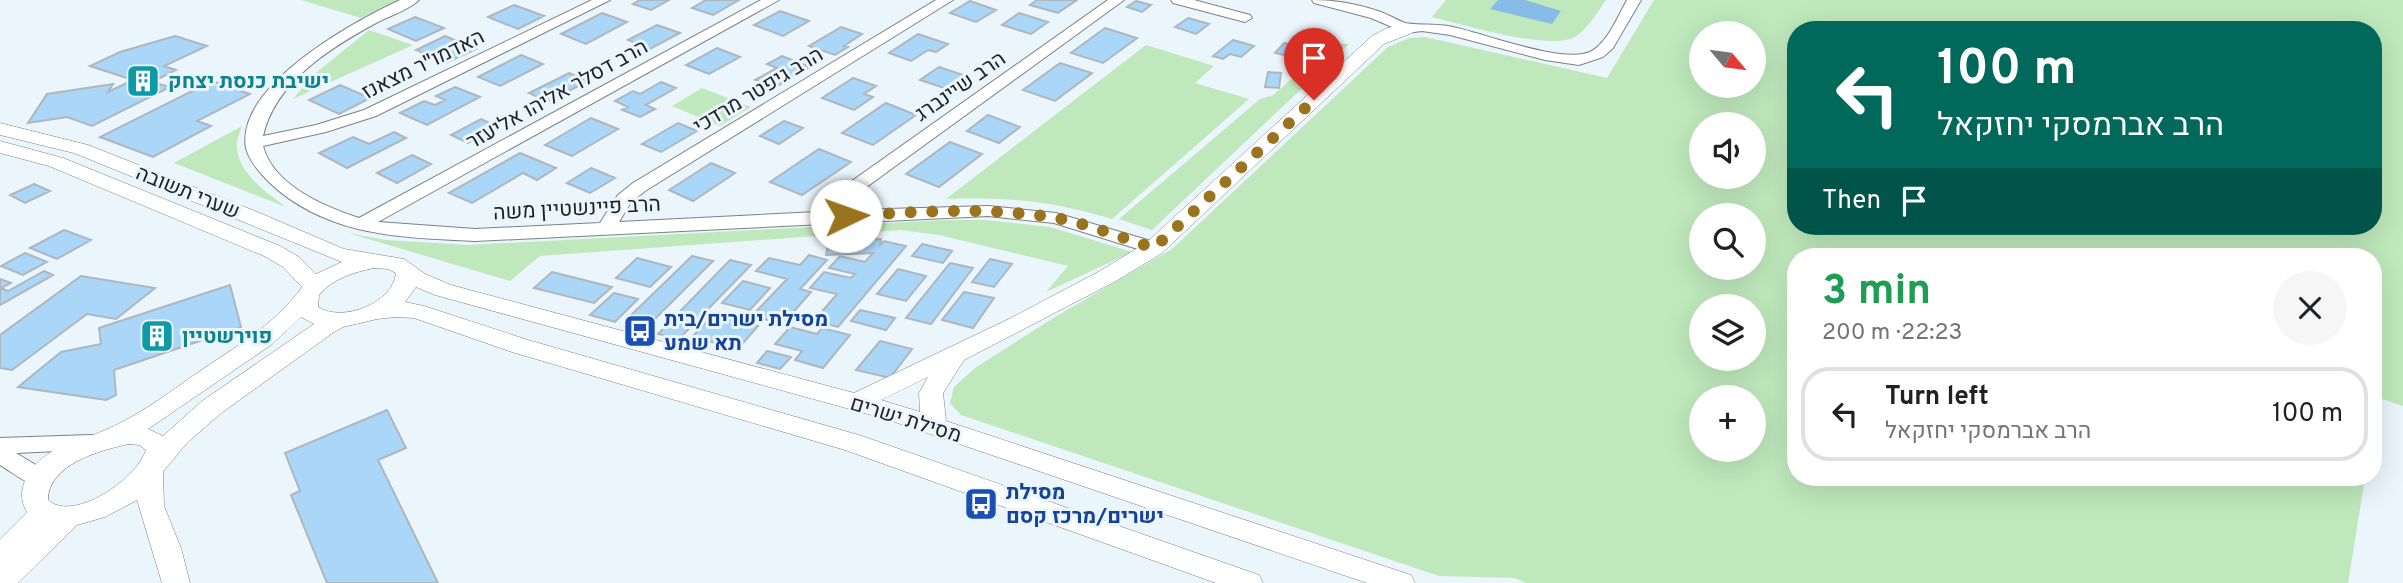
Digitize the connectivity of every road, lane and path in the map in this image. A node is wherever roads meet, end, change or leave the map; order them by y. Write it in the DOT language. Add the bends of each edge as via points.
graph roads {
  1 [pos="412,0"];
  2 [pos="603,0"];
  3 [pos="772,0"];
  4 [pos="946,0"];
  5 [pos="1117,0"];
  6 [pos="1178,0"];
  7 [pos="1319,0"];
  8 [pos="1634,0"];
  9 [pos="1202,3"];
  10 [pos="1245,18"];
  11 [pos="1406,29"];
  12 [pos="0,129"];
  13 [pos="254,143"];
  14 [pos="0,147"];
  15 [pos="846,216"];
  16 [pos="361,224"];
  17 [pos="605,230"];
  18 [pos="1154,248"];
  19 [pos="374,261"];
  20 [pos="407,271"];
  21 [pos="310,293"];
  22 [pos="374,312"];
  23 [pos="338,320"];
  24 [pos="954,354"];
  25 [pos="856,402"];
  26 [pos="934,426"];
  27 [pos="101,440"];
  28 [pos="0,446"];
  29 [pos="0,454"];
  30 [pos="155,467"];
  31 [pos="41,479"];
  32 [pos="111,503"];
  33 [pos="150,506"];
  34 [pos="57,513"];
  35 [pos="0,556"];
  36 [pos="0,582"];
  37 [pos="176,583"];
  38 [pos="1249,583"];
  39 [pos="1401,583"];
  1 -- 13 [label="street" via="338,40 296,73 268,104"];
  2 -- 13 [label="street, האדמו\"ר מצאנז" via="349,122"];
  3 -- 16 [label="street, הרב דסלר אליהו אליעזר"];
  4 -- 17 [label="street, הרב גיפטר מרדכי" via="639,187 624,199"];
  5 -- 15 [label="street, הרב שיינברג" via="855,187 846,196"];
  6 -- 9 [label="street"];
  7 -- 11 [label="street" via="1376,15"];
  8 -- 11 [label="street" via="1608,45 1579,60 1450,31"];
  9 -- 10 [label="street"];
  11 -- 18 [label="street" via="1378,40"];
  12 -- 19 [label="street, שערי תשובה" via="81,149 339,255"];
  13 -- 16 [label="street, הרב פיינשטיין משה" via="261,164 280,184 301,199"];
  14 -- 21 [label="street, שערי תשובה" via="56,162 288,258 302,270"];
  15 -- 17 [label="street, הרב פיינשטיין משה"];
  15 -- 18 [label="street, הרב פיינשטיין משה" via="947,211 1024,214 1086,226"];
  16 -- 17 [label="street, הרב פיינשטיין משה" via="475,235"];
  18 -- 24 [label="street"];
  19 -- 20 [label="street, שערי תשובה" via="401,265"];
  19 -- 21 [label="street" via="341,270"];
  20 -- 22 [label="street" via="406,287 399,296"];
  20 -- 25 [label="street, מסילת ישרים" via="443,290"];
  21 -- 23 [label="street, שערי תשובה" via="306,307 311,315"];
  21 -- 27 [label="street" via="263,339 157,413"];
  22 -- 23 [label="street"];
  22 -- 38 [label="street, מסילת ישרים" via="416,311 853,443"];
  23 -- 30 [label="street" via="192,421 172,440"];
  24 -- 25 [label="street"];
  24 -- 26 [label="street" via="932,394"];
  25 -- 26 [label="street, מסילת ישרים"];
  26 -- 39 [label="street, מסילת ישרים"];
  27 -- 28 [label="street"];
  27 -- 30 [label="street" via="136,435 154,441 159,449"];
  27 -- 31 [label="street" via="57,462"];
  29 -- 31 [label="street"];
  30 -- 32 [label="street" via="140,484"];
  30 -- 33 [label="street"];
  31 -- 34 [label="street" via="33,496 36,506"];
  32 -- 33 [label="street"];
  32 -- 34 [label="street"];
  33 -- 37 [label="street"];
  34 -- 35 [label="street"];
  34 -- 36 [label="street"];
}
